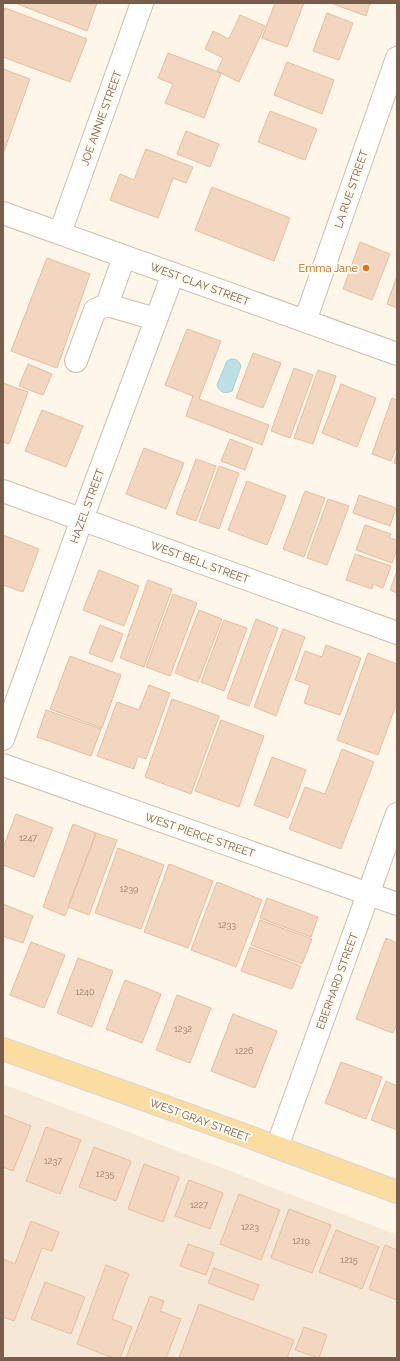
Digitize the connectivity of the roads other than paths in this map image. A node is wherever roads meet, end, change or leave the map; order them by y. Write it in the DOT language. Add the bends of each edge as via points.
graph roads {
  1 [pos="142,3"];
  2 [pos="397,58"];
  3 [pos="3,213"];
  4 [pos="60,234"];
  5 [pos="124,256"];
  6 [pos="173,274"];
  7 [pos="107,304"];
  8 [pos="156,319"];
  9 [pos="305,321"];
  10 [pos="397,354"];
  11 [pos="76,361"];
  12 [pos="3,491"];
  13 [pos="82,519"];
  14 [pos="397,633"];
  15 [pos="3,739"];
  16 [pos="3,765"];
  17 [pos="397,814"];
  18 [pos="369,894"];
  19 [pos="397,904"];
  20 [pos="3,1049"];
  21 [pos="277,1147"];
  22 [pos="397,1192"];
  1 -- 4 [label="street, JOE ANNIE STREET"];
  2 -- 9 [label="street, LA RUE STREET"];
  3 -- 4 [label="street, WEST CLAY STREET"];
  4 -- 5 [label="street, WEST CLAY STREET"];
  5 -- 6 [label="street, WEST CLAY STREET"];
  5 -- 7 [label="street"];
  6 -- 8 [label="street, HAZEL STREET"];
  6 -- 9 [label="street, WEST CLAY STREET"];
  7 -- 8 [label="street"];
  7 -- 11 [label="street" via="95,310"];
  8 -- 13 [label="street, HAZEL STREET"];
  9 -- 10 [label="street, WEST CLAY STREET"];
  12 -- 13 [label="street, WEST BELL STREET"];
  13 -- 14 [label="street, WEST BELL STREET"];
  13 -- 15 [label="street, HAZEL STREET"];
  16 -- 18 [label="street, WEST PIERCE STREET"];
  17 -- 18 [label="street, EBERHARD STREET"];
  18 -- 19 [label="street, WEST PIERCE STREET"];
  18 -- 21 [label="street, EBERHARD STREET"];
  20 -- 21 [label="main road, WEST GRAY STREET"];
  21 -- 22 [label="main road, WEST GRAY STREET"];
}
